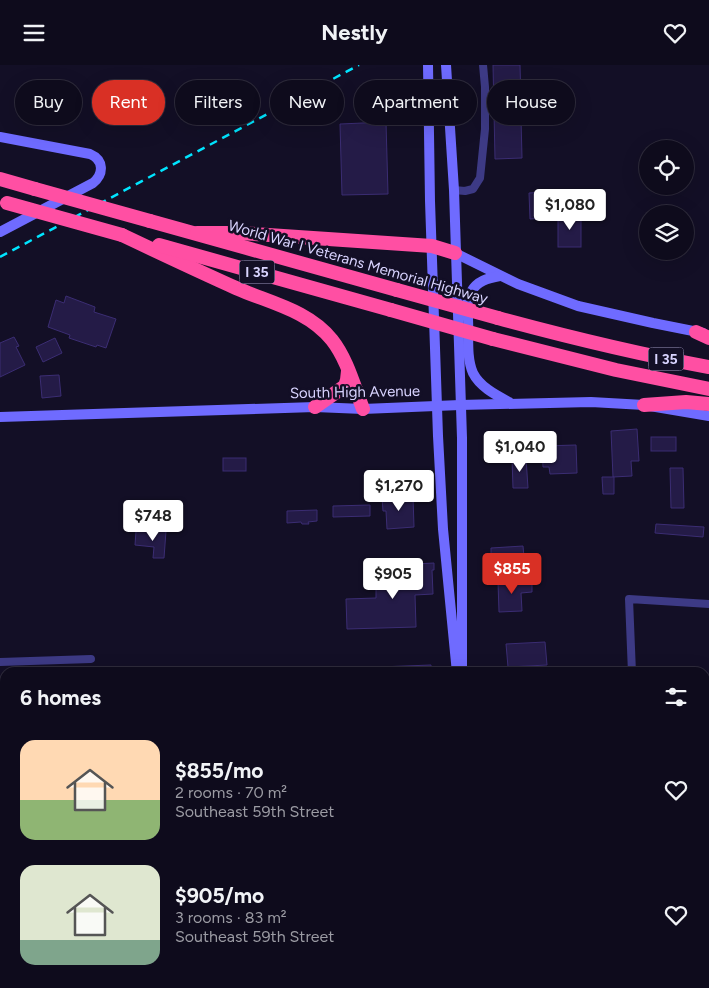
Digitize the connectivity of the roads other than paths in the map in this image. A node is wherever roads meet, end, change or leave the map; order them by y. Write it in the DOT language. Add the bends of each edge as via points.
graph roads {
  1 [pos="428,65"];
  2 [pos="446,65"];
  3 [pos="483,65"];
  4 [pos="0,137"];
  5 [pos="0,179"];
  6 [pos="454,190"];
  7 [pos="3,202"];
  8 [pos="0,232"];
  9 [pos="197,233"];
  10 [pos="122,235"];
  11 [pos="432,246"];
  12 [pos="455,253"];
  13 [pos="500,276"];
  14 [pos="705,335"];
  15 [pos="709,367"];
  16 [pos="348,371"];
  17 [pos="709,389"];
  18 [pos="510,403"];
  19 [pos="709,404"];
  20 [pos="460,405"];
  21 [pos="644,405"];
  22 [pos="437,406"];
  23 [pos="315,407"];
  24 [pos="363,409"];
  25 [pos="709,416"];
  26 [pos="0,417"];
  27 [pos="709,604"];
  28 [pos="90,659"];
  29 [pos="0,663"];
  30 [pos="456,667"];
  31 [pos="462,667"];
  32 [pos="632,667"];
  1 -- 11 [label="main road"];
  2 -- 6 [label="main road"];
  3 -- 6 [label="street" via="484,129 480,178 473,189"];
  4 -- 8 [label="main road" via="90,154 98,159 100,170 93,183"];
  5 -- 9 [label="highway, World War I Veterans Memorial Highway / I 35, bridge"];
  6 -- 12 [label="main road"];
  7 -- 10 [label="highway, I 35, bridge"];
  9 -- 11 [label="highway"];
  9 -- 15 [label="highway, World War I Veterans Memorial Highway / I 35, bridge" via="574,339"];
  10 -- 16 [label="highway" via="310,319 332,340"];
  10 -- 17 [label="highway, I 35, bridge" via="493,339"];
  11 -- 12 [label="highway"];
  11 -- 22 [label="main road"];
  12 -- 13 [label="main road"];
  12 -- 20 [label="main road"];
  13 -- 14 [label="main road" via="578,306"];
  13 -- 18 [label="main road" via="478,283 468,300 470,363 478,381"];
  16 -- 23 [label="highway" via="345,386"];
  16 -- 24 [label="highway"];
  18 -- 20 [label="main road, South High Avenue"];
  18 -- 21 [label="main road, South High Avenue"];
  19 -- 21 [label="highway"];
  20 -- 22 [label="main road, South High Avenue"];
  20 -- 31 [label="main road"];
  21 -- 25 [label="main road, South High Avenue"];
  22 -- 24 [label="main road, South High Avenue"];
  22 -- 30 [label="main road" via="443,529"];
  23 -- 24 [label="main road, South High Avenue"];
  23 -- 26 [label="main road, South High Avenue"];
  27 -- 32 [label="street" via="630,599"];
  28 -- 29 [label="street"];
}
